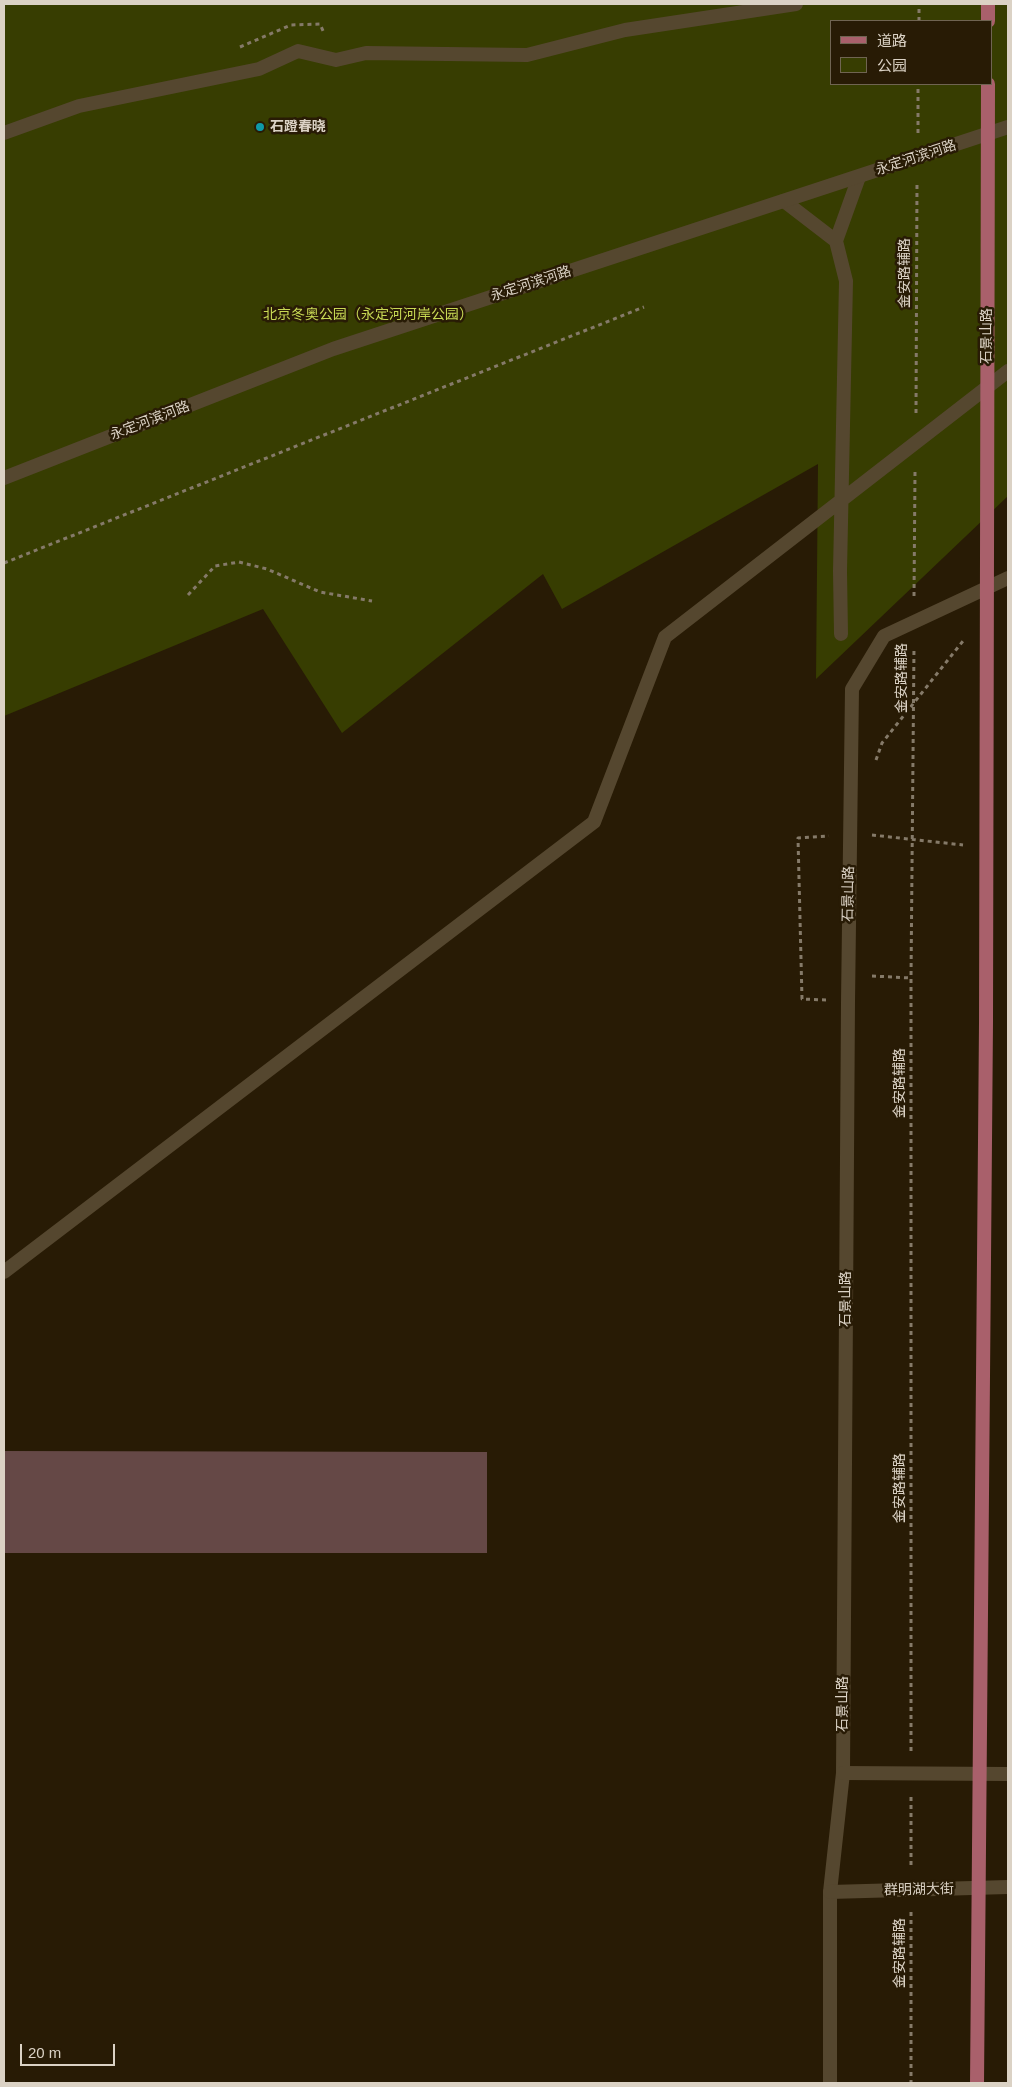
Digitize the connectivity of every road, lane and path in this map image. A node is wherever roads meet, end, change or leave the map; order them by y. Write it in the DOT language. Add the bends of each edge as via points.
graph roads {
  1 [pos="796,4"];
  2 [pos="919,4"];
  3 [pos="988,4"];
  4 [pos="919,20"];
  5 [pos="988,20"];
  6 [pos="918,85"];
  7 [pos="988,85"];
  8 [pos="1008,128"];
  9 [pos="4,133"];
  10 [pos="918,133"];
  11 [pos="917,173"];
  12 [pos="859,176"];
  13 [pos="784,201"];
  14 [pos="836,241"];
  15 [pos="644,307"];
  16 [pos="1008,371"];
  17 [pos="916,421"];
  18 [pos="915,471"];
  19 [pos="4,478"];
  20 [pos="4,563"];
  21 [pos="1008,578"];
  22 [pos="188,595"];
  23 [pos="914,600"];
  24 [pos="372,601"];
  25 [pos="841,634"];
  26 [pos="914,640"];
  27 [pos="964,641"];
  28 [pos="876,761"];
  29 [pos="868,834"];
  30 [pos="833,836"];
  31 [pos="971,846"];
  32 [pos="870,967"];
  33 [pos="911,978"];
  34 [pos="848,1002"];
  35 [pos="4,1272"];
  36 [pos="911,1754"];
  37 [pos="843,1773"];
  38 [pos="1008,1774"];
  39 [pos="911,1794"];
  40 [pos="911,1874"];
  41 [pos="1008,1887"];
  42 [pos="830,1892"];
  43 [pos="911,1904"];
  44 [pos="830,2083"];
  45 [pos="911,2083"];
  46 [pos="976,2083"];
  1 -- 9 [label="street" via="625,30 527,55 366,53 336,60 298,52 259,69 79,106"];
  2 -- 4 [label="path"];
  3 -- 5 [label="main road"];
  6 -- 10 [label="path"];
  7 -- 46 [label="main road, 石景山路" via="986,1033"];
  8 -- 12 [label="street, 永定河滨河路"];
  11 -- 17 [label="path, 金安路辅路"];
  12 -- 13 [label="street, 永定河滨河路"];
  12 -- 14 [label="street"];
  13 -- 14 [label="street"];
  13 -- 19 [label="street, 永定河滨河路" via="333,348"];
  14 -- 25 [label="street" via="846,281"];
  15 -- 20 [label="path"];
  16 -- 35 [label="street" via="665,637 594,822"];
  18 -- 23 [label="path"];
  21 -- 34 [label="street, 石景山路" via="884,636 852,689"];
  22 -- 24 [label="path" via="215,566 240,562 267,569 320,592"];
  26 -- 33 [label="path, 金安路辅路"];
  27 -- 28 [label="path" via="882,743"];
  29 -- 31 [label="path"];
  30 -- 34 [label="path" via="798,838 802,999"];
  32 -- 33 [label="path" via="871,976"];
  33 -- 36 [label="path, 金安路辅路"];
  34 -- 37 [label="street, 石景山路"];
  37 -- 38 [label="street"];
  37 -- 42 [label="street, 石景山路"];
  39 -- 40 [label="path"];
  41 -- 42 [label="street, 群明湖大街"];
  42 -- 44 [label="street, 石景山路"];
  43 -- 45 [label="path, 金安路辅路"];
}
